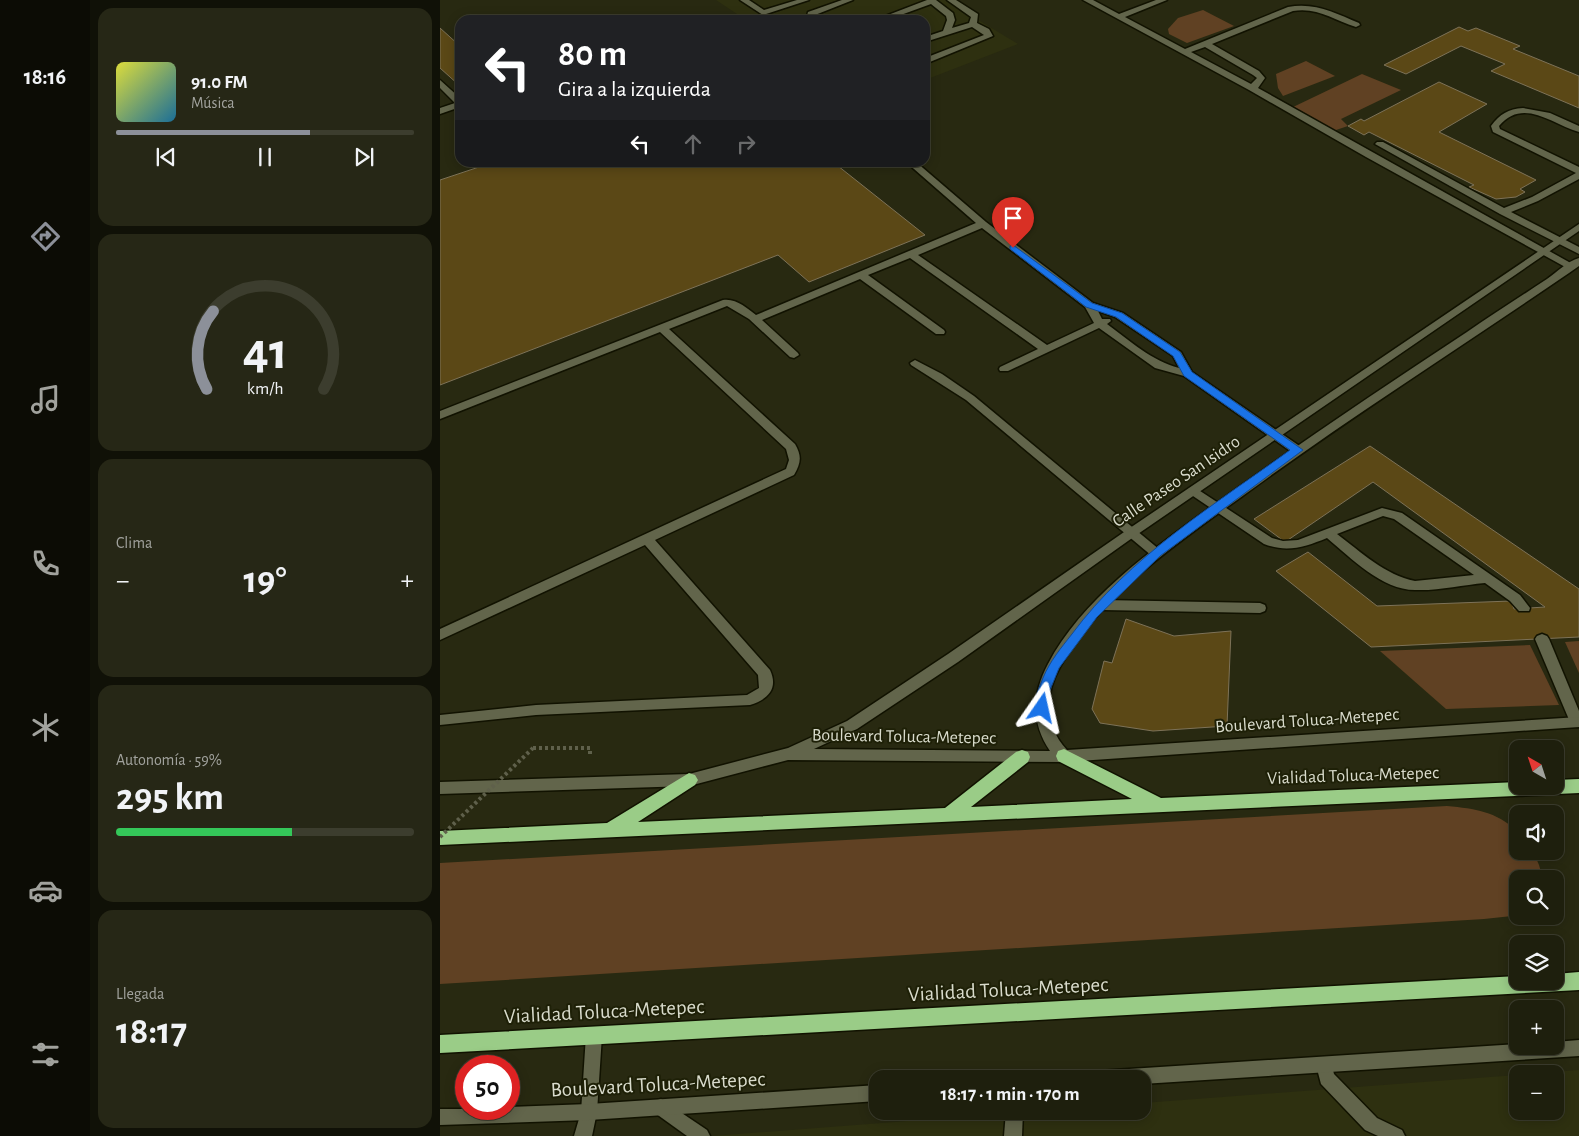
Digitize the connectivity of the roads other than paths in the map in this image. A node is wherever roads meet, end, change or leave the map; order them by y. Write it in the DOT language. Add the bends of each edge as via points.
graph roads {
  1 [pos="744,0"];
  2 [pos="805,0"];
  3 [pos="849,0"];
  4 [pos="951,0"];
  5 [pos="1087,0"];
  6 [pos="1163,0"];
  7 [pos="932,1"];
  8 [pos="763,13"];
  9 [pos="766,15"];
  10 [pos="811,15"];
  11 [pos="893,15"];
  12 [pos="1118,17"];
  13 [pos="973,24"];
  14 [pos="1356,25"];
  15 [pos="946,32"];
  16 [pos="930,38"];
  17 [pos="1206,44"];
  18 [pos="1184,52"];
  19 [pos="930,59"];
  20 [pos="440,83"];
  21 [pos="1252,88"];
  22 [pos="455,99"];
  23 [pos="455,106"];
  24 [pos="440,111"];
  25 [pos="1579,128"];
  26 [pos="1380,144"];
  27 [pos="916,167"];
  28 [pos="1579,171"];
  29 [pos="1579,175"];
  30 [pos="1503,212"];
  31 [pos="983,224"];
  32 [pos="1579,227"];
  33 [pos="1559,241"];
  34 [pos="1545,251"];
  35 [pos="1579,251"];
  36 [pos="911,254"];
  37 [pos="1575,264"];
  38 [pos="861,275"];
  39 [pos="1089,305"];
  40 [pos="1119,315"];
  41 [pos="756,319"];
  42 [pos="1100,324"];
  43 [pos="661,327"];
  44 [pos="940,332"];
  45 [pos="1047,350"];
  46 [pos="794,355"];
  47 [pos="915,363"];
  48 [pos="1004,369"];
  49 [pos="1188,374"];
  50 [pos="440,415"];
  51 [pos="1274,435"];
  52 [pos="1298,450"];
  53 [pos="1194,491"];
  54 [pos="1219,508"];
  55 [pos="1130,533"];
  56 [pos="1328,533"];
  57 [pos="647,539"];
  58 [pos="1156,553"];
  59 [pos="1487,578"];
  60 [pos="1103,605"];
  61 [pos="1260,608"];
  62 [pos="1524,608"];
  63 [pos="440,635"];
  64 [pos="1542,638"];
  65 [pos="440,720"];
  66 [pos="1578,722"];
  67 [pos="788,754"];
  68 [pos="1064,756"];
  69 [pos="1022,757"];
  70 [pos="689,780"];
  71 [pos="440,788"];
  72 [pos="1579,788"];
  73 [pos="1158,805"];
  74 [pos="948,814"];
  75 [pos="612,829"];
  76 [pos="440,837"];
  77 [pos="1579,981"];
  78 [pos="594,1035"];
  79 [pos="440,1044"];
  80 [pos="1579,1048"];
  81 [pos="1324,1065"];
  82 [pos="1151,1076"];
  83 [pos="869,1094"];
  84 [pos="661,1107"];
  85 [pos="589,1112"];
  86 [pos="440,1117"];
  87 [pos="1014,1120"];
  88 [pos="583,1136"];
  89 [pos="702,1136"];
  90 [pos="1013,1136"];
  91 [pos="1396,1136"];
  1 -- 8 [label="main road"];
  2 -- 8 [label="main road"];
  3 -- 10 [label="main road"];
  4 -- 13 [label="main road" via="976,16"];
  5 -- 12 [label="main road"];
  6 -- 12 [label="main road"];
  7 -- 11 [label="main road"];
  7 -- 15 [label="main road" via="950,15"];
  8 -- 9 [label="main road"];
  12 -- 18 [label="main road"];
  13 -- 15 [label="main road"];
  13 -- 19 [label="main road" via="989,36"];
  14 -- 17 [label="main road" via="1319,8 1302,7"];
  15 -- 16 [label="main road"];
  17 -- 18 [label="main road"];
  17 -- 21 [label="main road" via="1256,73 1261,78 1260,82"];
  18 -- 21 [label="main road"];
  20 -- 22 [label="main road"];
  21 -- 34 [label="main road"];
  23 -- 24 [label="main road"];
  25 -- 28 [label="main road" via="1528,110 1512,112 1496,126 1496,130"];
  26 -- 30 [label="main road"];
  27 -- 31 [label="main road"];
  29 -- 30 [label="main road"];
  30 -- 33 [label="main road"];
  31 -- 36 [label="main road"];
  31 -- 39 [label="main road"];
  32 -- 33 [label="main road, Calle Paseo San Isidro"];
  33 -- 34 [label="main road, Calle Paseo San Isidro"];
  33 -- 35 [label="main road"];
  34 -- 37 [label="main road"];
  34 -- 51 [label="main road, Calle Paseo San Isidro"];
  36 -- 38 [label="main road"];
  36 -- 45 [label="main road"];
  37 -- 52 [label="main road"];
  38 -- 41 [label="main road"];
  38 -- 44 [label="main road"];
  39 -- 40 [label="main road"];
  39 -- 42 [label="main road"];
  40 -- 42 [label="main road"];
  40 -- 49 [label="main road" via="1177,354"];
  41 -- 43 [label="main road" via="727,302"];
  41 -- 46 [label="main road"];
  42 -- 45 [label="main road"];
  42 -- 49 [label="main road" via="1159,366"];
  43 -- 50 [label="main road"];
  43 -- 57 [label="main road" via="791,447 796,458 790,472"];
  45 -- 48 [label="main road"];
  47 -- 55 [label="main road" via="970,398"];
  49 -- 51 [label="main road"];
  51 -- 52 [label="main road"];
  51 -- 53 [label="main road, Calle Paseo San Isidro"];
  52 -- 54 [label="main road"];
  53 -- 54 [label="main road"];
  53 -- 55 [label="main road, Calle Paseo San Isidro"];
  54 -- 56 [label="main road" via="1278,547"];
  54 -- 58 [label="main road"];
  55 -- 58 [label="main road"];
  55 -- 67 [label="main road, Calle Paseo San Isidro" via="954,658 852,725"];
  56 -- 59 [label="main road" via="1404,585"];
  56 -- 59 [label="main road" via="1382,512 1389,513"];
  57 -- 63 [label="main road"];
  57 -- 65 [label="main road" via="764,674 766,690 750,700 536,710"];
  58 -- 60 [label="main road"];
  59 -- 62 [label="main road"];
  60 -- 61 [label="main road"];
  60 -- 68 [label="main road" via="1073,638 1054,666 1042,695 1042,720 1048,738"];
  64 -- 66 [label="main road"];
  66 -- 68 [label="main road, Boulevard Toluca-Metepec"];
  67 -- 69 [label="main road, Boulevard Toluca-Metepec"];
  67 -- 70 [label="main road, Boulevard Toluca-Metepec"];
  68 -- 69 [label="main road, Boulevard Toluca-Metepec"];
  68 -- 73 [label="highway"];
  69 -- 74 [label="highway"];
  70 -- 71 [label="main road, Boulevard Toluca-Metepec"];
  70 -- 75 [label="highway"];
  72 -- 73 [label="highway, Vialidad Toluca-Metepec"];
  73 -- 74 [label="highway, Vialidad Toluca-Metepec"];
  74 -- 75 [label="highway, Vialidad Toluca-Metepec"];
  75 -- 76 [label="highway, Vialidad Toluca-Metepec"];
  77 -- 78 [label="highway, Vialidad Toluca-Metepec"];
  78 -- 79 [label="highway, Vialidad Toluca-Metepec"];
  78 -- 85 [label="main road"];
  80 -- 81 [label="main road"];
  81 -- 82 [label="main road"];
  81 -- 91 [label="main road" via="1327,1078 1371,1124"];
  83 -- 84 [label="main road, Boulevard Toluca-Metepec"];
  84 -- 85 [label="main road, Boulevard Toluca-Metepec"];
  84 -- 89 [label="main road"];
  85 -- 86 [label="main road, Boulevard Toluca-Metepec"];
  85 -- 88 [label="main road"];
  87 -- 90 [label="main road"];
}
